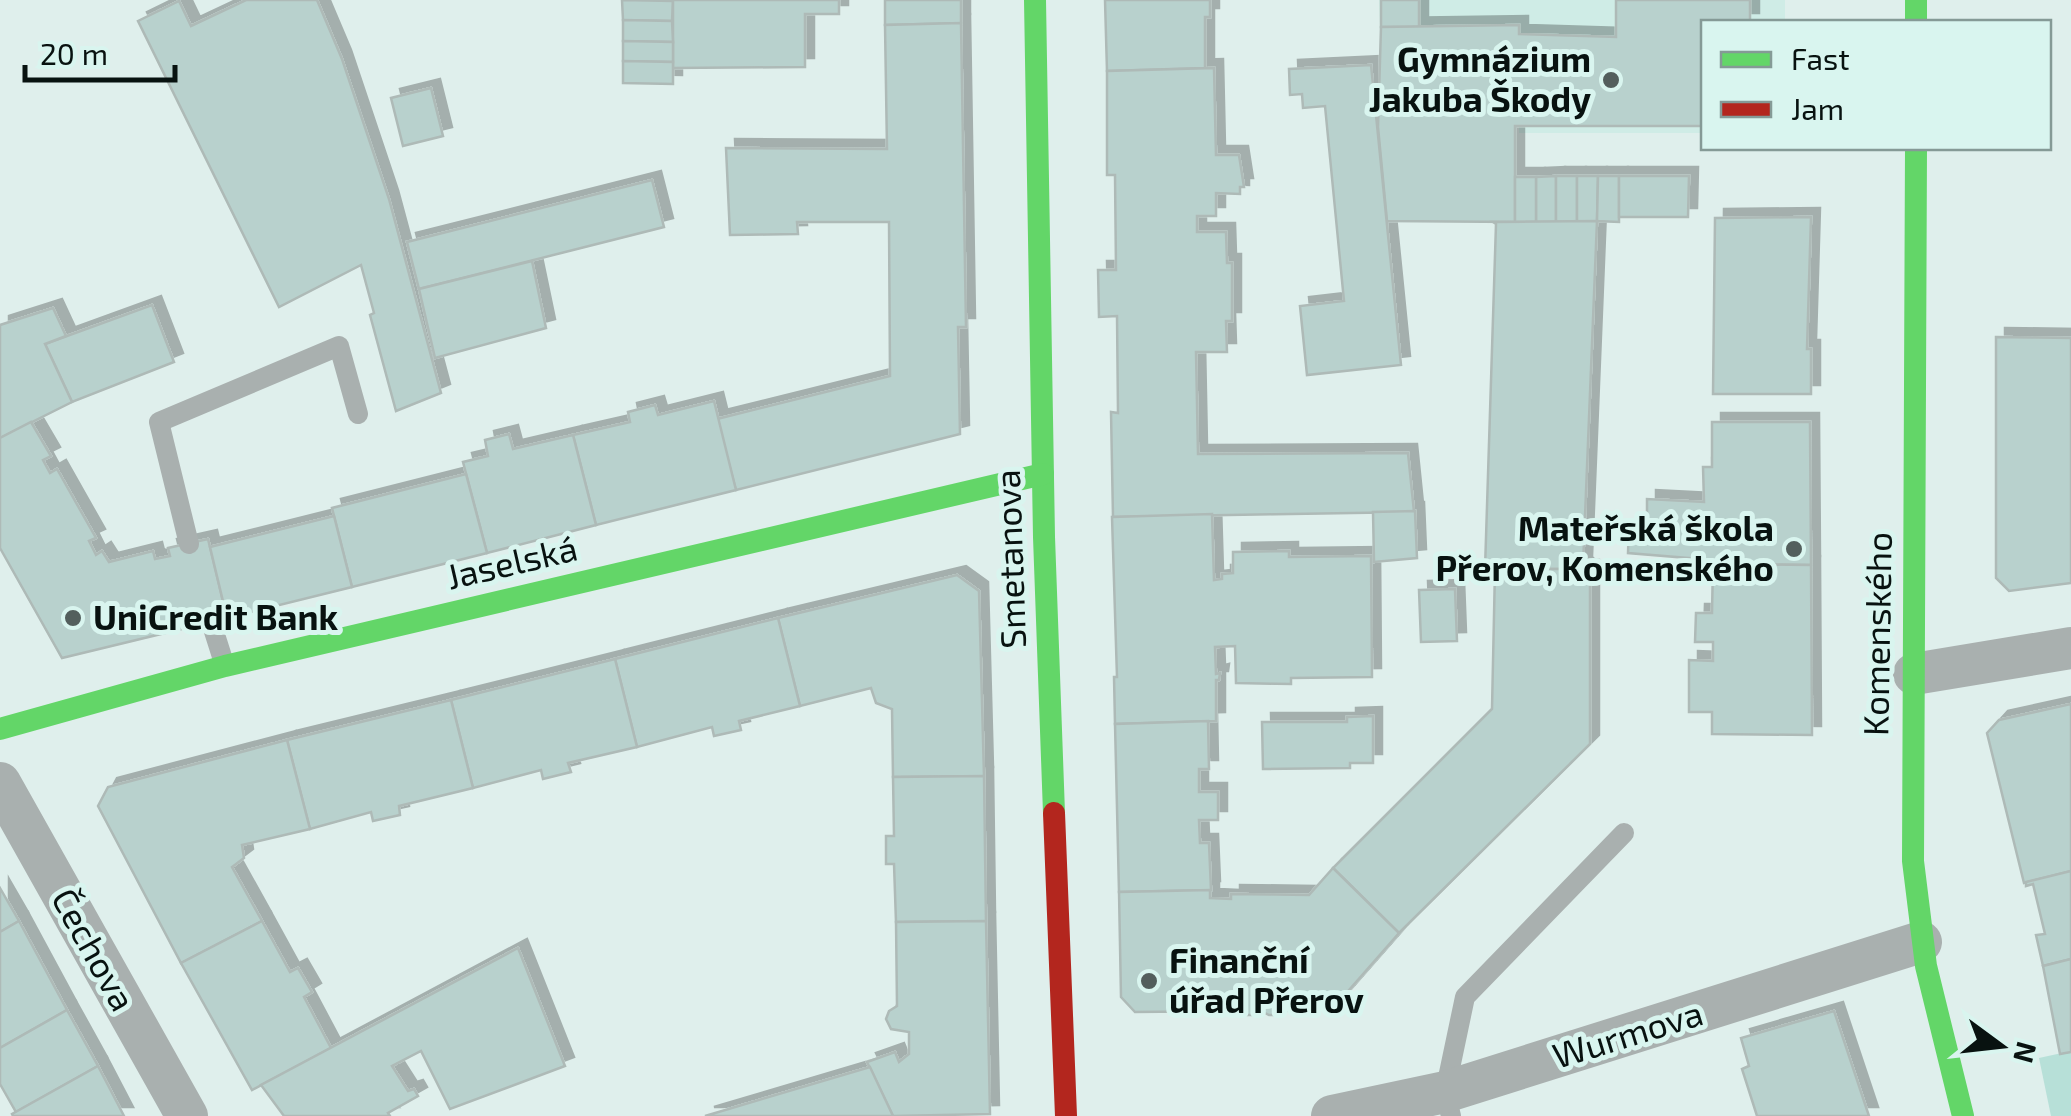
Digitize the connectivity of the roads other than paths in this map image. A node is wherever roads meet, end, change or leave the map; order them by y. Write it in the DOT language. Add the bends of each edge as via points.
graph roads {
  1 [pos="1034,0"];
  2 [pos="1916,150"];
  3 [pos="358,414"];
  4 [pos="1042,474"];
  5 [pos="189,544"];
  6 [pos="212,622"];
  7 [pos="2071,648"];
  8 [pos="224,666"];
  9 [pos="1914,674"];
  10 [pos="0,729"];
  11 [pos="0,783"];
  12 [pos="1624,833"];
  13 [pos="1921,942"];
  14 [pos="1448,1104"];
  15 [pos="187,1116"];
  16 [pos="1066,1116"];
  17 [pos="1332,1116"];
  18 [pos="1962,1116"];
  1 -- 4 [label="street, Smetanova"];
  2 -- 9 [label="street, Komenského"];
  3 -- 5 [label="lane" via="339,346 159,422"];
  4 -- 8 [label="street, Jaselská"];
  4 -- 16 [label="street, Smetanova"];
  6 -- 8 [label="lane"];
  7 -- 9 [label="street"];
  8 -- 10 [label="street, Jaselská"];
  9 -- 13 [label="street, Komenského" via="1910,776"];
  11 -- 15 [label="street, Čechova"];
  12 -- 14 [label="lane" via="1465,997"];
  13 -- 14 [label="street, Wurmova"];
  13 -- 18 [label="street, Komenského"];
  14 -- 17 [label="street, Wurmova"];
}
